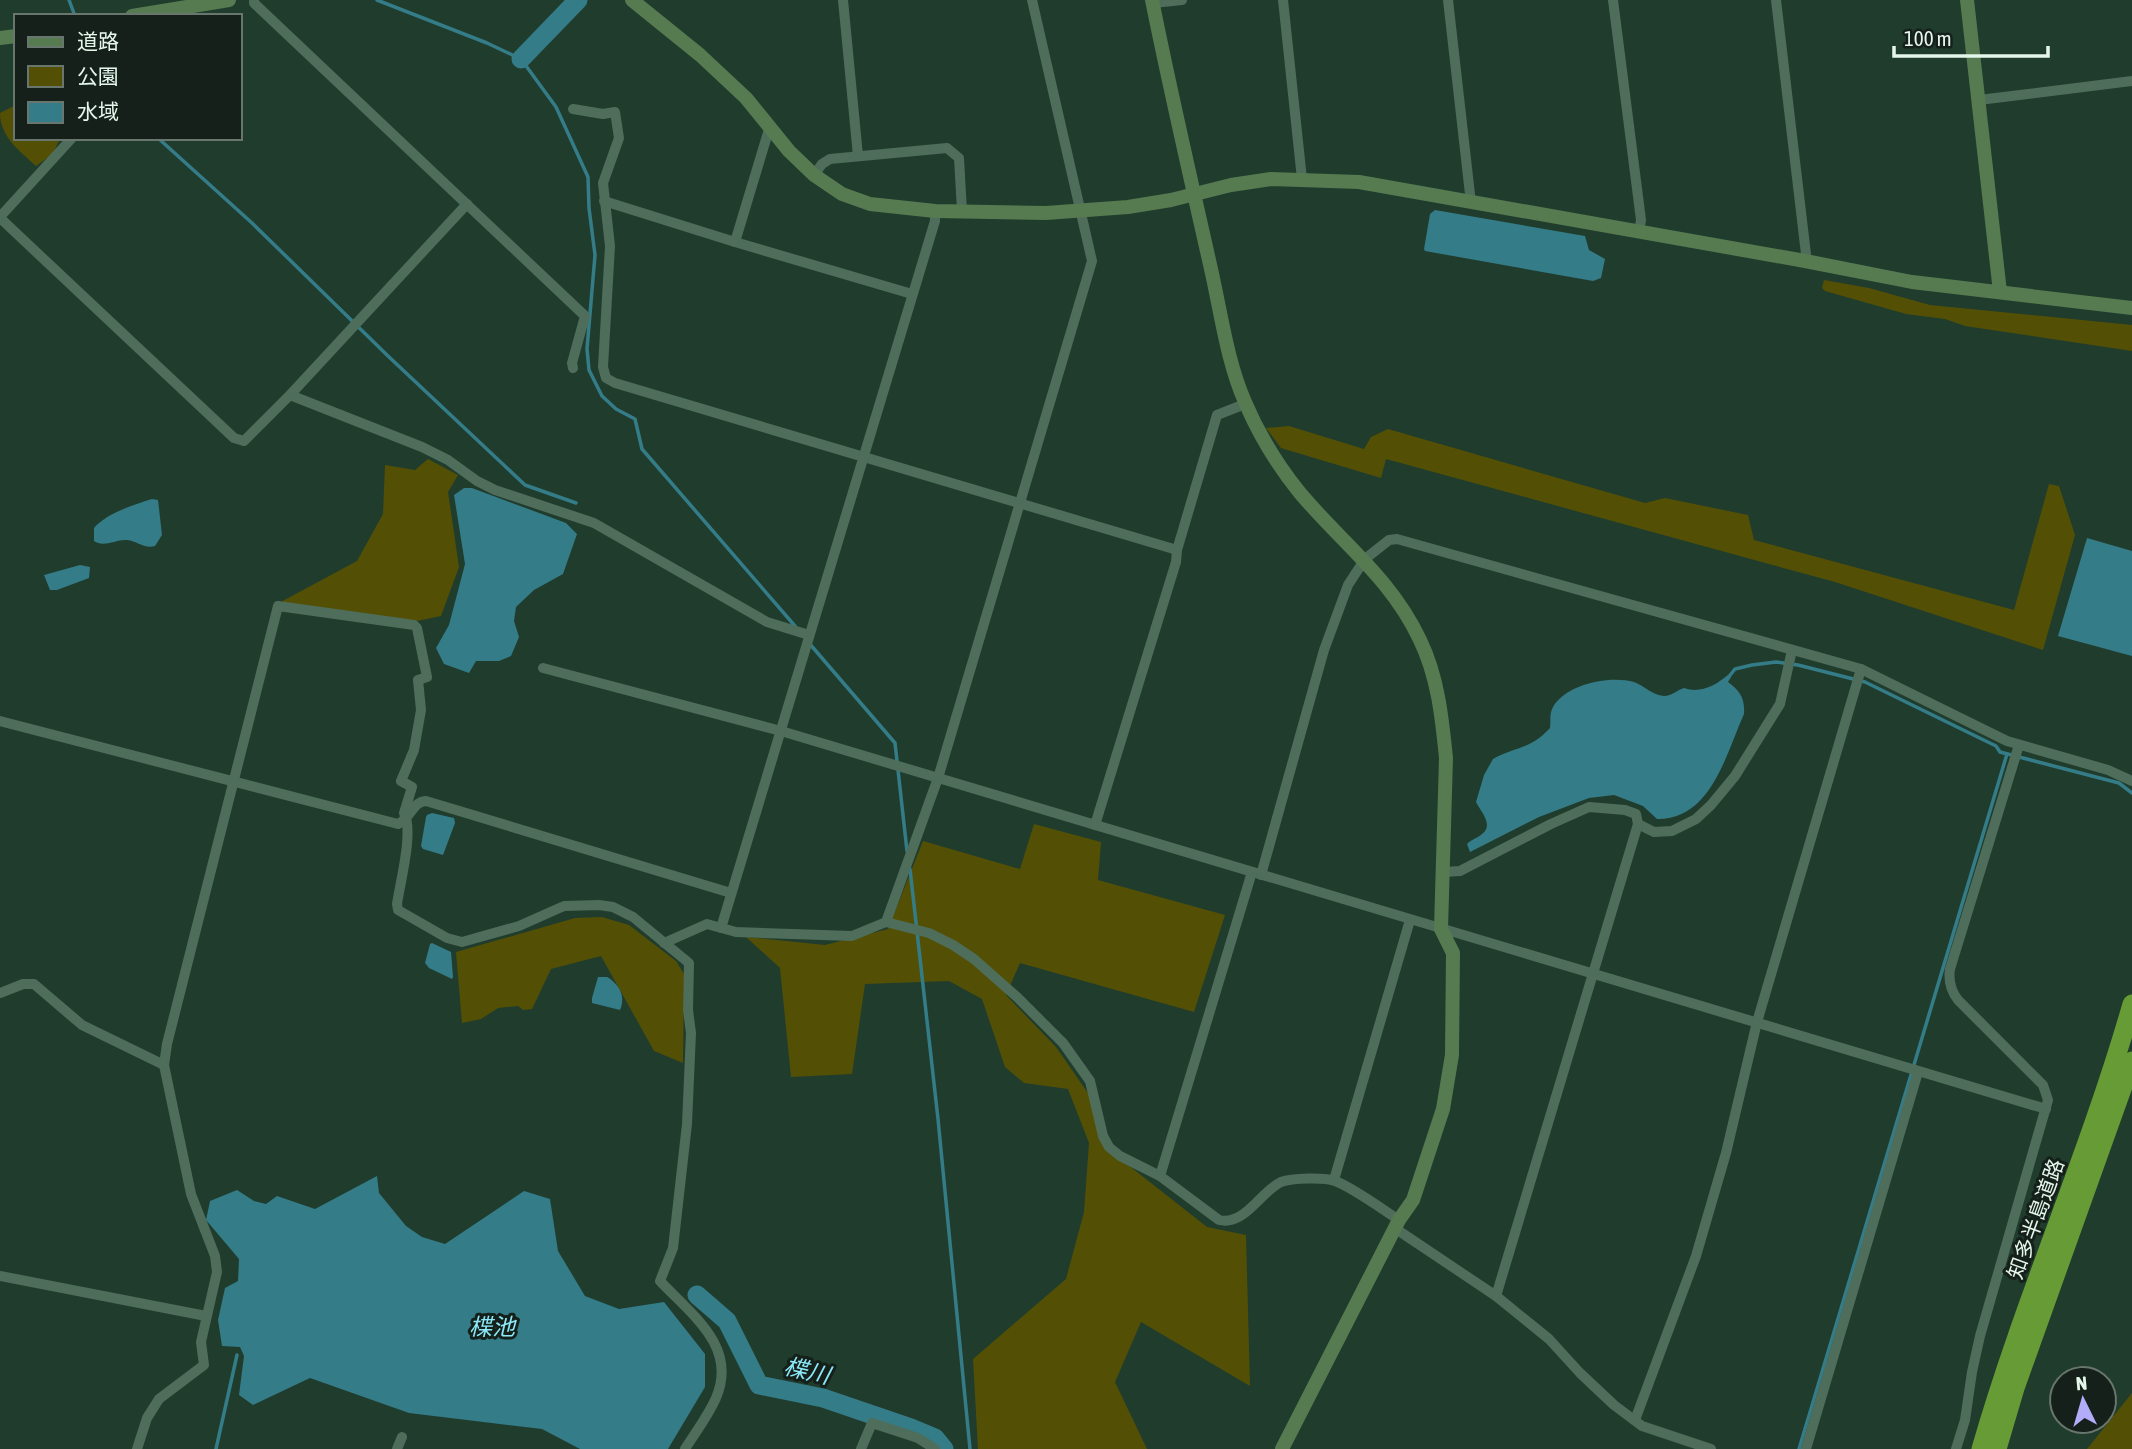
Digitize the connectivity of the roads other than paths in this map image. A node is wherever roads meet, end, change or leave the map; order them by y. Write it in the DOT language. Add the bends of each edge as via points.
graph roads {
  1 [pos="229,0"];
  2 [pos="254,0"];
  3 [pos="632,0"];
  4 [pos="843,0"];
  5 [pos="1032,0"];
  6 [pos="1182,0"];
  7 [pos="1283,0"];
  8 [pos="1448,0"];
  9 [pos="1614,0"];
  10 [pos="1776,0"];
  11 [pos="1967,0"];
  12 [pos="1152,2"];
  13 [pos="185,12"];
  14 [pos="158,14"];
  15 [pos="2132,81"];
  16 [pos="1979,100"];
  17 [pos="573,109"];
  18 [pos="770,126"];
  19 [pos="70,140"];
  20 [pos="858,156"];
  21 [pos="814,175"];
  22 [pos="1302,179"];
  23 [pos="1194,194"];
  24 [pos="604,201"];
  25 [pos="1471,203"];
  26 [pos="467,204"];
  27 [pos="935,211"];
  28 [pos="962,211"];
  29 [pos="1081,211"];
  30 [pos="0,217"];
  31 [pos="1639,232"];
  32 [pos="735,242"];
  33 [pos="1805,261"];
  34 [pos="2000,292"];
  35 [pos="912,294"];
  36 [pos="2132,308"];
  37 [pos="573,368"];
  38 [pos="289,396"];
  39 [pos="1245,404"];
  40 [pos="862,456"];
  41 [pos="1021,503"];
  42 [pos="1177,550"];
  43 [pos="1365,559"];
  44 [pos="809,635"];
  45 [pos="1792,650"];
  46 [pos="543,668"];
  47 [pos="1861,669"];
  48 [pos="0,721"];
  49 [pos="781,731"];
  50 [pos="2019,745"];
  51 [pos="937,778"];
  52 [pos="2132,781"];
  53 [pos="234,782"];
  54 [pos="407,819"];
  55 [pos="1638,824"];
  56 [pos="1096,825"];
  57 [pos="1443,872"];
  58 [pos="1257,874"];
  59 [pos="731,893"];
  60 [pos="1410,920"];
  61 [pos="886,922"];
  62 [pos="721,928"];
  63 [pos="1441,929"];
  64 [pos="664,943"];
  65 [pos="1593,974"];
  66 [pos="0,993"];
  67 [pos="2132,1004"];
  68 [pos="1757,1022"];
  69 [pos="2132,1061"];
  70 [pos="164,1065"];
  71 [pos="1918,1072"];
  72 [pos="2132,1080"];
  73 [pos="2119,1099"];
  74 [pos="2046,1110"];
  75 [pos="1160,1176"];
  76 [pos="1334,1180"];
  77 [pos="1397,1224"];
  78 [pos="0,1276"];
  79 [pos="1496,1296"];
  80 [pos="206,1316"];
  81 [pos="1635,1420"];
  82 [pos="402,1437"];
  83 [pos="136,1449"];
  84 [pos="397,1449"];
  85 [pos="685,1449"];
  86 [pos="861,1449"];
  87 [pos="935,1449"];
  88 [pos="1282,1449"];
  89 [pos="1710,1449"];
  90 [pos="1806,1449"];
  91 [pos="1956,1449"];
  92 [pos="1981,1449"];
  93 [pos="1997,1449"];
  1 -- 13 [label="street"];
  2 -- 26 [label="street"];
  3 -- 18 [label="street" via="700,55"];
  4 -- 20 [label="street"];
  5 -- 29 [label="street"];
  6 -- 12 [label="street"];
  7 -- 22 [label="street"];
  8 -- 25 [label="street"];
  9 -- 31 [label="street"];
  10 -- 33 [label="street"];
  11 -- 16 [label="street"];
  12 -- 23 [label="street"];
  13 -- 14 [label="street"];
  15 -- 16 [label="street"];
  16 -- 34 [label="street"];
  17 -- 24 [label="street" via="603,114 615,111 619,138 603,183"];
  18 -- 21 [label="street" via="794,158"];
  18 -- 32 [label="street"];
  19 -- 30 [label="street"];
  20 -- 21 [label="street" via="828,160"];
  20 -- 28 [label="street" via="941,147 953,151 961,166"];
  21 -- 27 [label="street" via="842,194 870,204"];
  22 -- 23 [label="street" via="1251,181"];
  22 -- 25 [label="street" via="1359,182"];
  23 -- 29 [label="street"];
  23 -- 39 [label="street"];
  24 -- 32 [label="street"];
  24 -- 40 [label="street" via="610,246 606,378"];
  25 -- 31 [label="street"];
  26 -- 37 [label="street" via="588,316"];
  26 -- 38 [label="street"];
  27 -- 28 [label="street"];
  27 -- 35 [label="street"];
  28 -- 29 [label="street"];
  29 -- 41 [label="street" via="1091,267"];
  30 -- 38 [label="street" via="234,438 246,440"];
  31 -- 33 [label="street"];
  32 -- 35 [label="street"];
  33 -- 34 [label="street" via="1912,282"];
  34 -- 36 [label="street"];
  35 -- 40 [label="street"];
  38 -- 44 [label="street" via="422,447 495,490 594,523 767,622"];
  39 -- 42 [label="street" via="1217,415"];
  39 -- 43 [label="street" via="1286,475"];
  40 -- 41 [label="street"];
  40 -- 44 [label="street"];
  41 -- 42 [label="street"];
  41 -- 51 [label="street"];
  42 -- 56 [label="street"];
  43 -- 45 [label="street" via="1397,539"];
  43 -- 57 [label="street" via="1410,621 1437,689 1446,758"];
  43 -- 58 [label="street" via="1348,585 1324,650"];
  44 -- 49 [label="street"];
  45 -- 47 [label="street"];
  45 -- 55 [label="street" via="1780,704 1711,805 1672,831 1654,832"];
  46 -- 49 [label="street"];
  47 -- 50 [label="street"];
  47 -- 68 [label="street"];
  48 -- 53 [label="street"];
  49 -- 51 [label="street"];
  49 -- 59 [label="street"];
  50 -- 52 [label="street"];
  50 -- 74 [label="street" via="1949,980 1958,1000 2045,1088"];
  51 -- 56 [label="street"];
  51 -- 61 [label="street"];
  53 -- 54 [label="street" via="398,824"];
  53 -- 54 [label="street" via="278,606 414,625 427,677 418,681 421,710 414,750 401,781 412,787 404,813"];
  53 -- 70 [label="street"];
  54 -- 59 [label="street" via="416,805 426,801"];
  54 -- 64 [label="street" via="409,834 397,907 447,938 472,940 564,906 599,905 633,917"];
  55 -- 57 [label="street" via="1636,814 1625,810 1589,807 1460,871"];
  55 -- 65 [label="street"];
  56 -- 58 [label="street"];
  57 -- 63 [label="street"];
  58 -- 60 [label="street"];
  58 -- 75 [label="street"];
  59 -- 62 [label="street"];
  60 -- 63 [label="street"];
  60 -- 76 [label="street"];
  61 -- 62 [label="street" via="852,936"];
  61 -- 75 [label="street" via="929,933 953,945 1017,997 1063,1043 1090,1081 1109,1147"];
  62 -- 64 [label="street" via="707,924"];
  63 -- 65 [label="street"];
  63 -- 77 [label="street" via="1453,953 1452,1055 1443,1109 1413,1200"];
  64 -- 85 [label="street" via="690,963 691,1033 687,1124 673,1248 660,1281 717,1345 722,1371 715,1401"];
  65 -- 68 [label="street"];
  65 -- 79 [label="street"];
  66 -- 70 [label="street" via="34,984 82,1025"];
  67 -- 92 [label="highway, 知多半島道路" via="2102,1104 2001,1381"];
  68 -- 71 [label="street"];
  68 -- 81 [label="street" via="1696,1256"];
  69 -- 73 [label="highway, 知多半島道路"];
  70 -- 80 [label="street" via="191,1194 216,1264 216,1284"];
  71 -- 74 [label="street"];
  71 -- 90 [label="street"];
  72 -- 73 [label="highway"];
  73 -- 93 [label="highway, 知多半島道路"];
  74 -- 91 [label="street" via="1980,1336"];
  75 -- 76 [label="street" via="1227,1222 1237,1219 1281,1182"];
  76 -- 77 [label="street"];
  77 -- 79 [label="street"];
  77 -- 88 [label="street"];
  78 -- 80 [label="street"];
  79 -- 81 [label="street"];
  80 -- 83 [label="street" via="201,1342 204,1365 159,1399"];
  81 -- 89 [label="street"];
  82 -- 84 [label="street"];
  86 -- 87 [label="street" via="872,1423 918,1438"];
}
